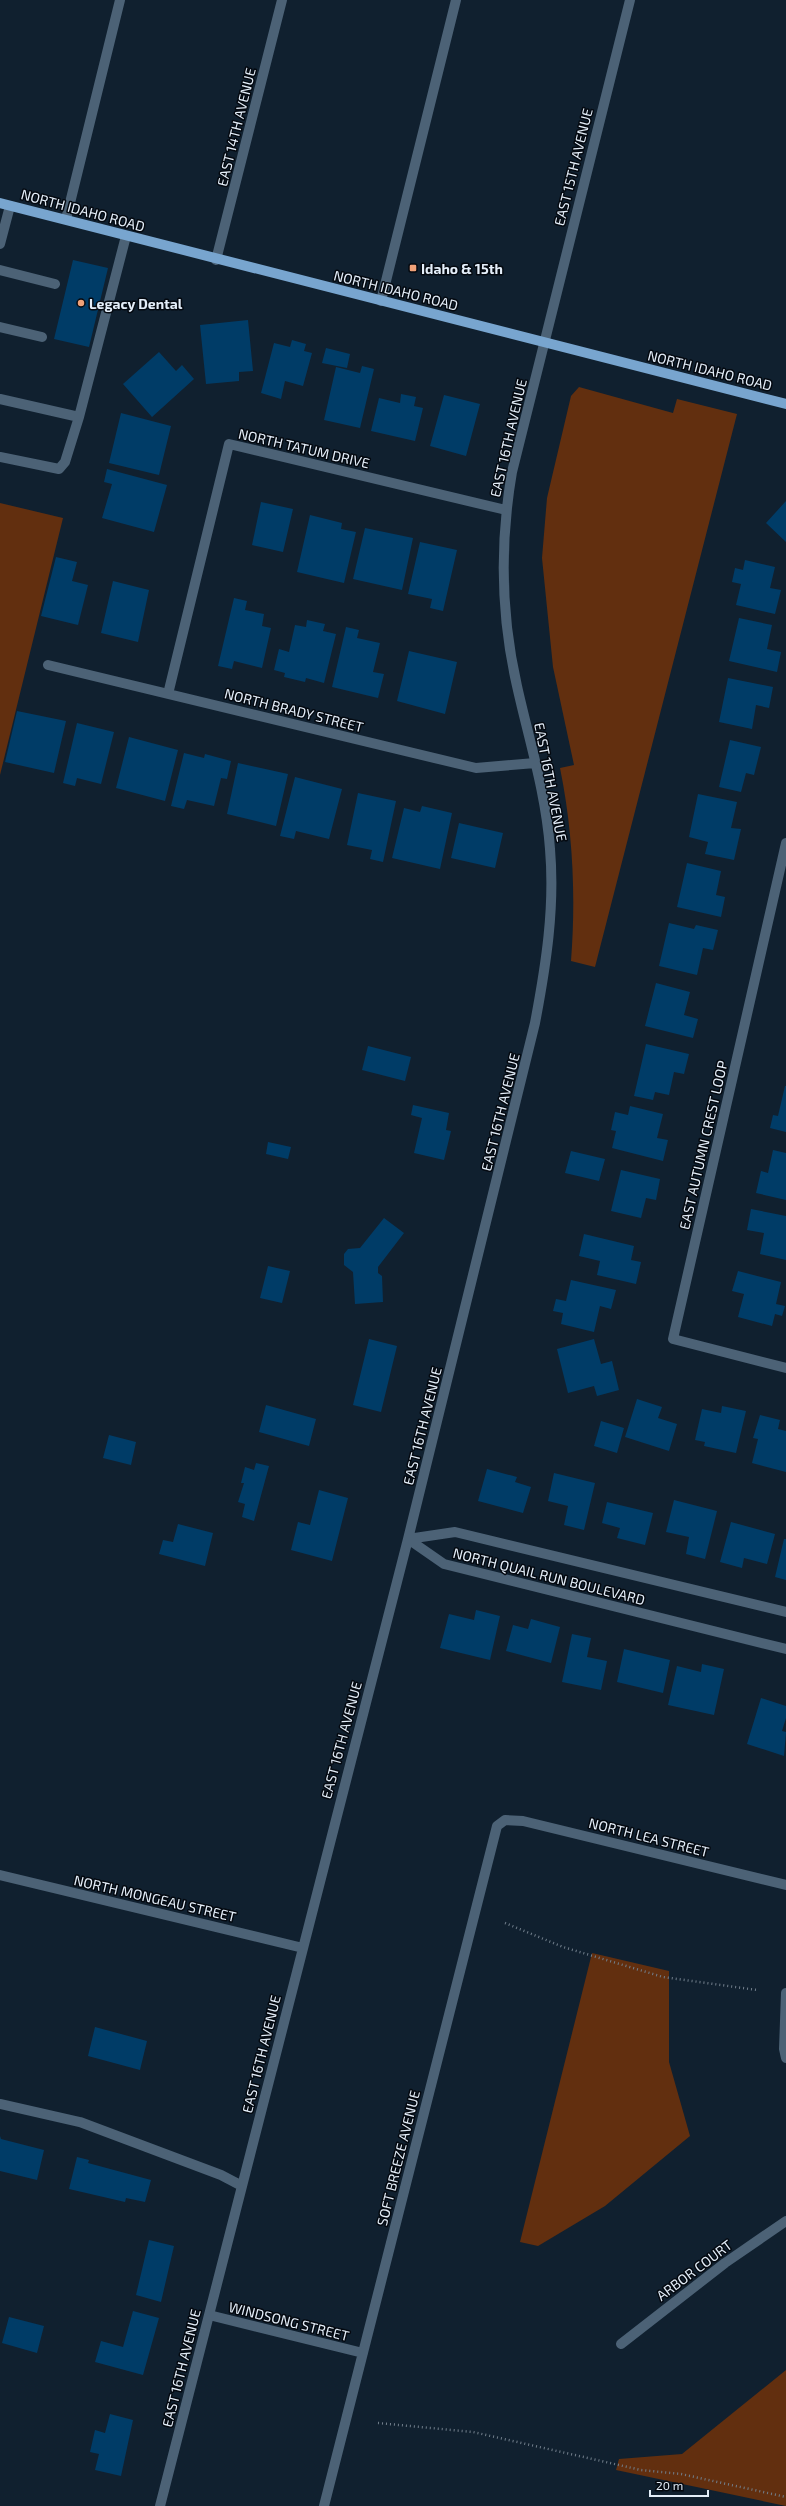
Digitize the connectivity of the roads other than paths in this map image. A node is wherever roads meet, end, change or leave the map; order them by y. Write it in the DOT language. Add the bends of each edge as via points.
graph roads {
  1 [pos="120,0"];
  2 [pos="282,0"];
  3 [pos="456,0"];
  4 [pos="630,0"];
  5 [pos="5,204"];
  6 [pos="66,219"];
  7 [pos="126,236"];
  8 [pos="0,244"];
  9 [pos="216,260"];
  10 [pos="0,270"];
  11 [pos="55,284"];
  12 [pos="381,301"];
  13 [pos="0,327"];
  14 [pos="42,337"];
  15 [pos="546,342"];
  16 [pos="0,399"];
  17 [pos="786,404"];
  18 [pos="79,417"];
  19 [pos="0,457"];
  20 [pos="506,510"];
  21 [pos="48,665"];
  22 [pos="168,694"];
  23 [pos="535,763"];
  24 [pos="786,843"];
  25 [pos="786,1368"];
  26 [pos="408,1539"];
  27 [pos="786,1612"];
  28 [pos="786,1649"];
  29 [pos="505,1820"];
  30 [pos="0,1875"];
  31 [pos="786,1885"];
  32 [pos="303,1948"];
  33 [pos="786,1992"];
  34 [pos="786,2058"];
  35 [pos="1,2104"];
  36 [pos="242,2186"];
  37 [pos="786,2220"];
  38 [pos="209,2315"];
  39 [pos="621,2344"];
  40 [pos="363,2353"];
  41 [pos="160,2506"];
  42 [pos="324,2506"];
  1 -- 6 [label="street"];
  2 -- 9 [label="street, EAST 14TH AVENUE"];
  3 -- 12 [label="street"];
  4 -- 15 [label="street, EAST 15TH AVENUE"];
  5 -- 6 [label="main road, NORTH IDAHO ROAD"];
  5 -- 8 [label="street"];
  6 -- 7 [label="main road, NORTH IDAHO ROAD"];
  7 -- 9 [label="main road, NORTH IDAHO ROAD"];
  7 -- 18 [label="street"];
  9 -- 12 [label="main road, NORTH IDAHO ROAD"];
  10 -- 11 [label="street"];
  12 -- 15 [label="main road, NORTH IDAHO ROAD"];
  13 -- 14 [label="street"];
  15 -- 17 [label="main road, NORTH IDAHO ROAD"];
  15 -- 20 [label="street, EAST 16TH AVENUE" via="512,472"];
  16 -- 18 [label="street"];
  18 -- 19 [label="street" via="65,462 59,469"];
  20 -- 22 [label="street, NORTH TATUM DRIVE" via="229,444"];
  20 -- 23 [label="street, EAST 16TH AVENUE" via="504,570 510,652"];
  21 -- 22 [label="street, NORTH BRADY STREET"];
  22 -- 23 [label="street, NORTH BRADY STREET" via="476,768"];
  23 -- 26 [label="street, EAST 16TH AVENUE" via="550,848 552,887 549,949 515,1110"];
  24 -- 25 [label="street, EAST AUTUMN CREST LOOP" via="673,1339"];
  26 -- 27 [label="street, NORTH QUAIL RUN BOULEVARD" via="455,1532"];
  26 -- 28 [label="street, NORTH QUAIL RUN BOULEVARD" via="444,1564"];
  26 -- 32 [label="street, EAST 16TH AVENUE"];
  29 -- 31 [label="street, NORTH LEA STREET" via="523,1821"];
  29 -- 40 [label="street, SOFT BREEZE AVENUE" via="497,1826 490,1846"];
  30 -- 32 [label="street, NORTH MONGEAU STREET"];
  32 -- 36 [label="street, EAST 16TH AVENUE"];
  33 -- 34 [label="street"];
  35 -- 36 [label="street" via="80,2122 221,2175"];
  36 -- 38 [label="street, EAST 16TH AVENUE"];
  37 -- 39 [label="street, ARBOR COURT" via="725,2263"];
  38 -- 40 [label="street, WINDSONG STREET"];
  38 -- 41 [label="street, EAST 16TH AVENUE"];
  40 -- 42 [label="street, SOFT BREEZE AVENUE"];
}
